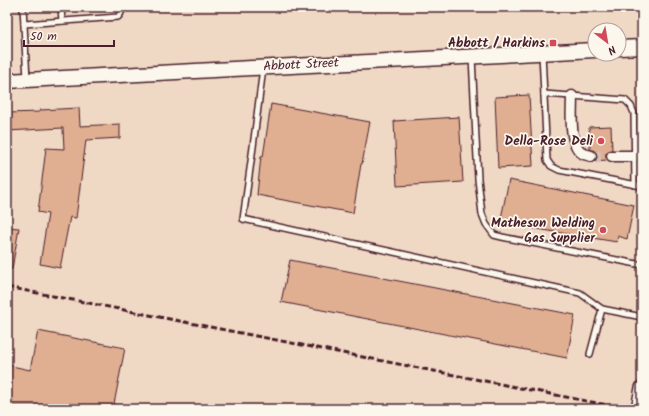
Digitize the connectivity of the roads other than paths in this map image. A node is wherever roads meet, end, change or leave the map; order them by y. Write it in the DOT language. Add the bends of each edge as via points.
graph roads {
  1 [pos="23,7"];
  2 [pos="61,7"];
  3 [pos="121,7"];
  4 [pos="62,22"];
  5 [pos="24,24"];
  6 [pos="642,47"];
  7 [pos="627,48"];
  8 [pos="587,50"];
  9 [pos="542,52"];
  10 [pos="472,56"];
  11 [pos="263,67"];
  12 [pos="27,80"];
  13 [pos="7,81"];
  14 [pos="544,94"];
  15 [pos="572,96"];
  16 [pos="591,156"];
  17 [pos="612,156"];
  18 [pos="635,156"];
  19 [pos="635,185"];
  20 [pos="642,186"];
  21 [pos="642,265"];
  22 [pos="602,309"];
  23 [pos="642,317"];
  24 [pos="590,354"];
  25 [pos="642,388"];
  26 [pos="638,409"];
  1 -- 5 [label="lane"];
  2 -- 4 [label="lane"];
  3 -- 4 [label="lane" via="118,17"];
  4 -- 5 [label="lane"];
  5 -- 12 [label="lane"];
  6 -- 7 [label="main road"];
  8 -- 9 [label="main road, Abbott Street"];
  9 -- 10 [label="main road, Abbott Street"];
  9 -- 14 [label="lane"];
  10 -- 11 [label="main road, Abbott Street"];
  10 -- 21 [label="lane" via="482,214 494,235"];
  11 -- 12 [label="main road, Abbott Street"];
  11 -- 22 [label="lane" via="242,219 580,293"];
  12 -- 13 [label="main road, Abbott Street"];
  14 -- 15 [label="lane"];
  14 -- 19 [label="lane" via="547,160 551,166 559,170"];
  15 -- 16 [label="street" via="572,128 575,142 579,150"];
  15 -- 18 [label="lane" via="625,100 634,113"];
  17 -- 18 [label="street"];
  18 -- 19 [label="lane"];
  19 -- 20 [label="lane"];
  22 -- 23 [label="lane"];
  22 -- 24 [label="lane"];
  25 -- 26 [label="street"];
}
